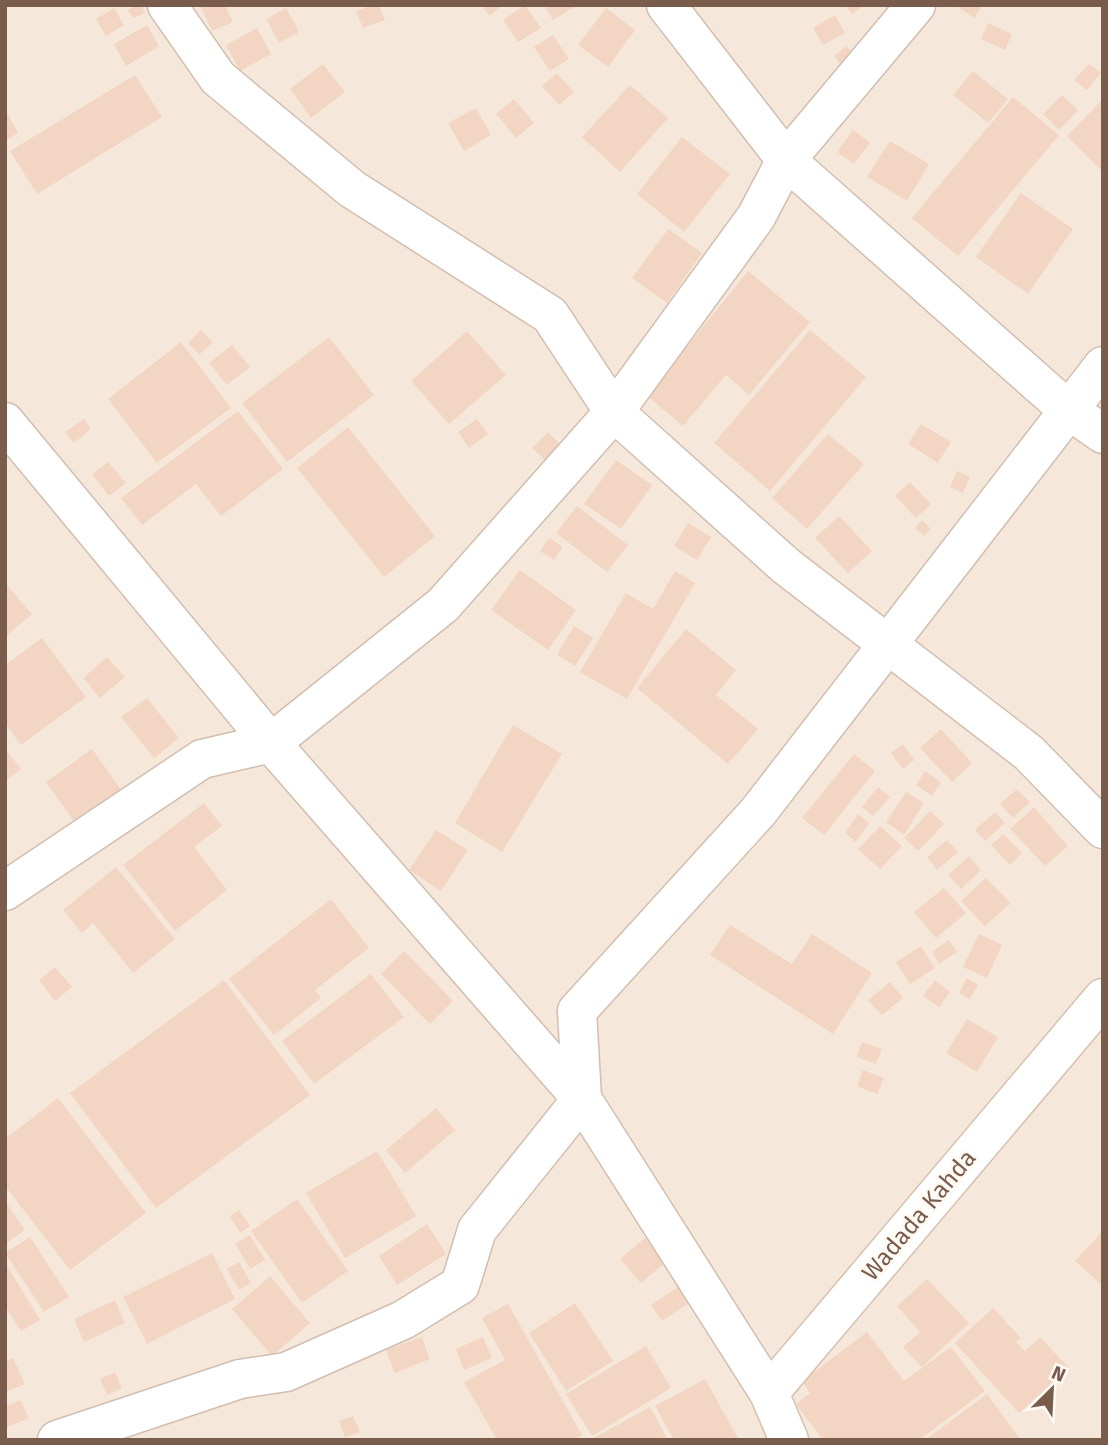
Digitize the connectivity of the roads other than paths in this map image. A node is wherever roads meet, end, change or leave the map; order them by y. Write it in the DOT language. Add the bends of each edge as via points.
graph roads {
  1 [pos="167,5"];
  2 [pos="666,5"];
  3 [pos="916,5"];
  4 [pos="786,160"];
  5 [pos="1103,366"];
  6 [pos="1067,409"];
  7 [pos="614,412"];
  8 [pos="5,422"];
  9 [pos="1103,434"];
  10 [pos="886,644"];
  11 [pos="271,743"];
  12 [pos="1103,830"];
  13 [pos="5,891"];
  14 [pos="1103,998"];
  15 [pos="582,1099"];
  16 [pos="769,1392"];
  17 [pos="57,1440"];
  18 [pos="789,1440"];
  1 -- 7 [label="street" via="218,78 352,189 550,314"];
  2 -- 4 [label="street"];
  3 -- 4 [label="street"];
  4 -- 6 [label="street"];
  4 -- 7 [label="street" via="756,217"];
  5 -- 6 [label="street"];
  6 -- 9 [label="street"];
  6 -- 10 [label="street"];
  7 -- 10 [label="street" via="786,566"];
  7 -- 11 [label="street" via="443,605"];
  8 -- 11 [label="street"];
  10 -- 12 [label="street" via="1029,753"];
  10 -- 15 [label="street" via="758,813 577,1012"];
  11 -- 13 [label="street" via="202,760"];
  11 -- 15 [label="street"];
  14 -- 16 [label="street, Wadada Kahda"];
  15 -- 16 [label="street"];
  15 -- 17 [label="street" via="477,1230 460,1285 404,1320 286,1372 240,1379"];
  16 -- 18 [label="street"];
}
